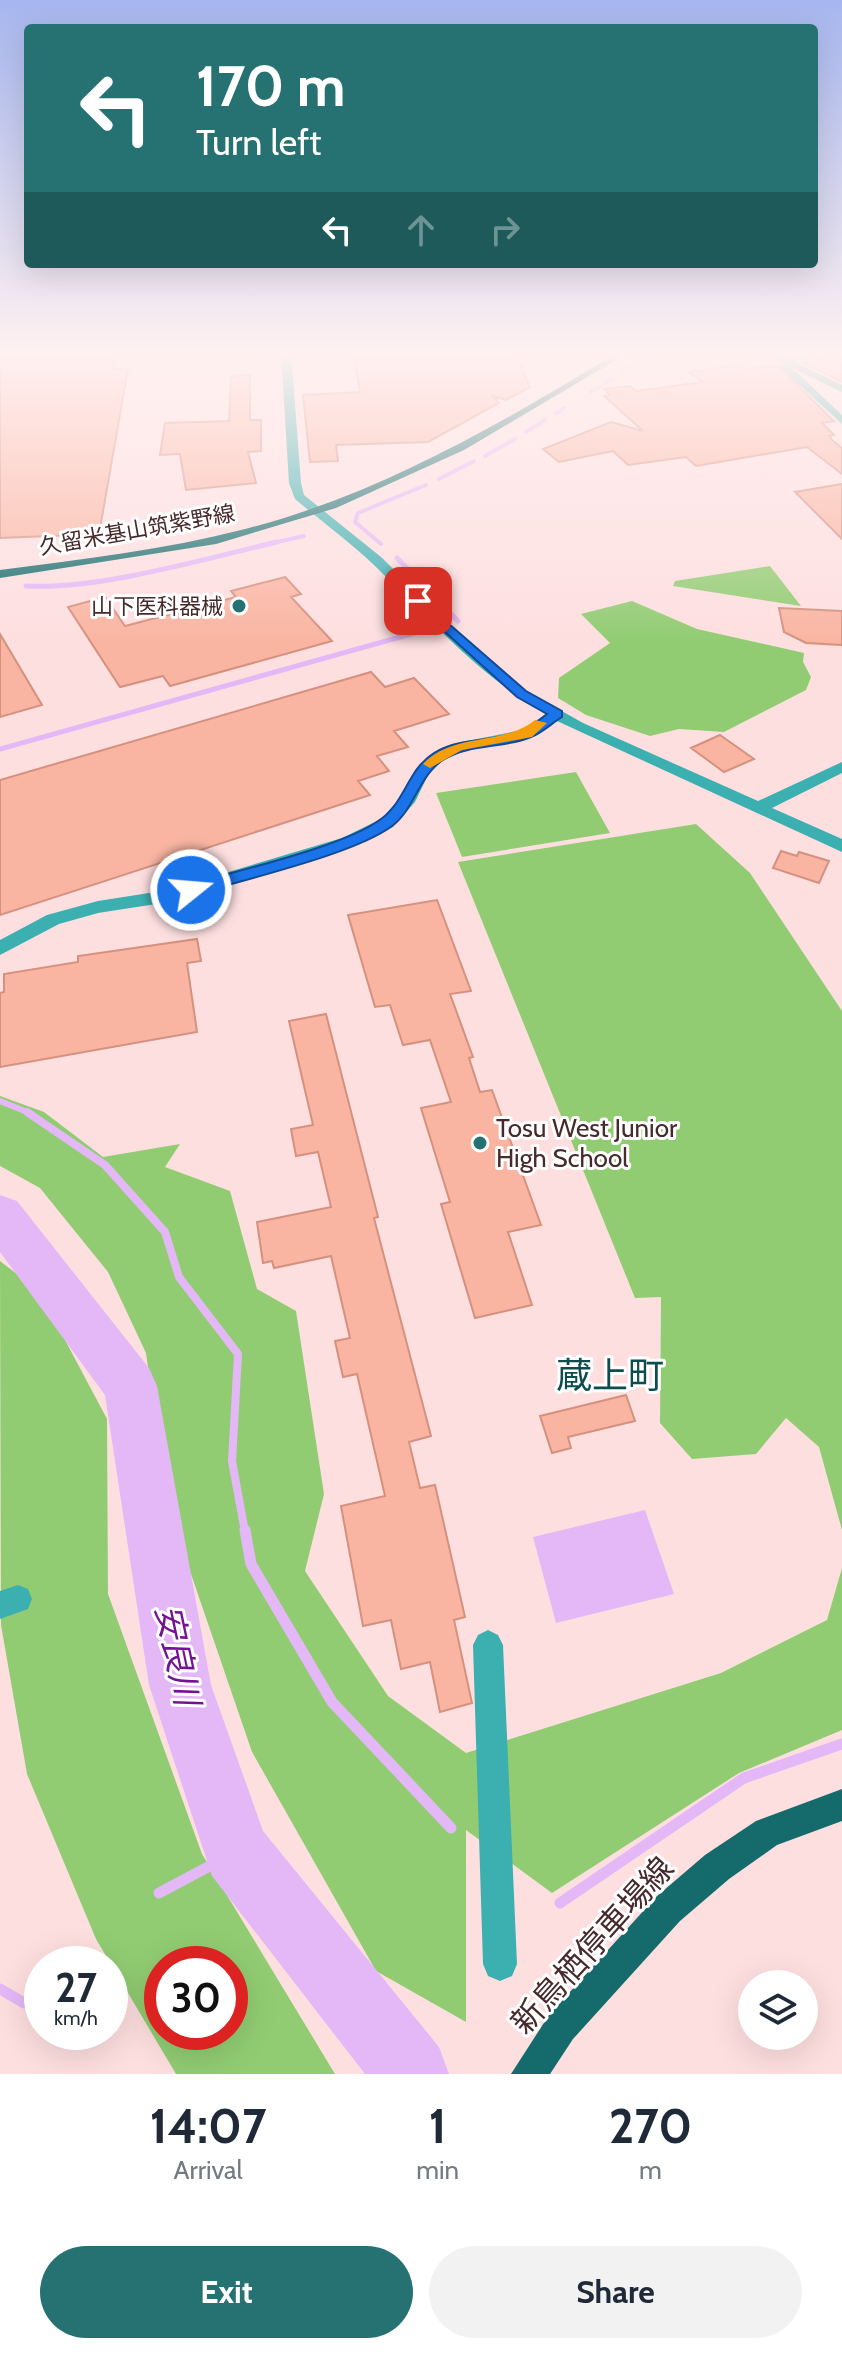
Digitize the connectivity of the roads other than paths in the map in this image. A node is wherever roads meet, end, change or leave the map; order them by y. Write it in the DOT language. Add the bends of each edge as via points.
graph roads {
  1 [pos="293,450"];
  2 [pos="459,450"];
  3 [pos="314,511"];
  4 [pos="0,574"];
  5 [pos="557,714"];
  6 [pos="842,767"];
  7 [pos="760,807"];
  8 [pos="842,846"];
  9 [pos="0,948"];
  10 [pos="488,1645"];
  11 [pos="842,1805"];
  12 [pos="500,1964"];
  13 [pos="529,2074"];
  1 -- 3 [label="street" via="299,496"];
  2 -- 3 [label="main road, 久留米基山筑紫野線" via="360,496"];
  3 -- 4 [label="main road, 久留米基山筑紫野線" via="194,545"];
  3 -- 5 [label="street" via="367,551 521,694"];
  5 -- 7 [label="street"];
  5 -- 9 [label="street" via="527,734 458,747 436,758 387,823 348,842 169,896 53,919"];
  6 -- 7 [label="street"];
  7 -- 8 [label="street"];
  10 -- 12 [label="street"];
  11 -- 13 [label="main road, 新鳥栖停車場線" via="767,1832 668,1909 561,2027"];
}
